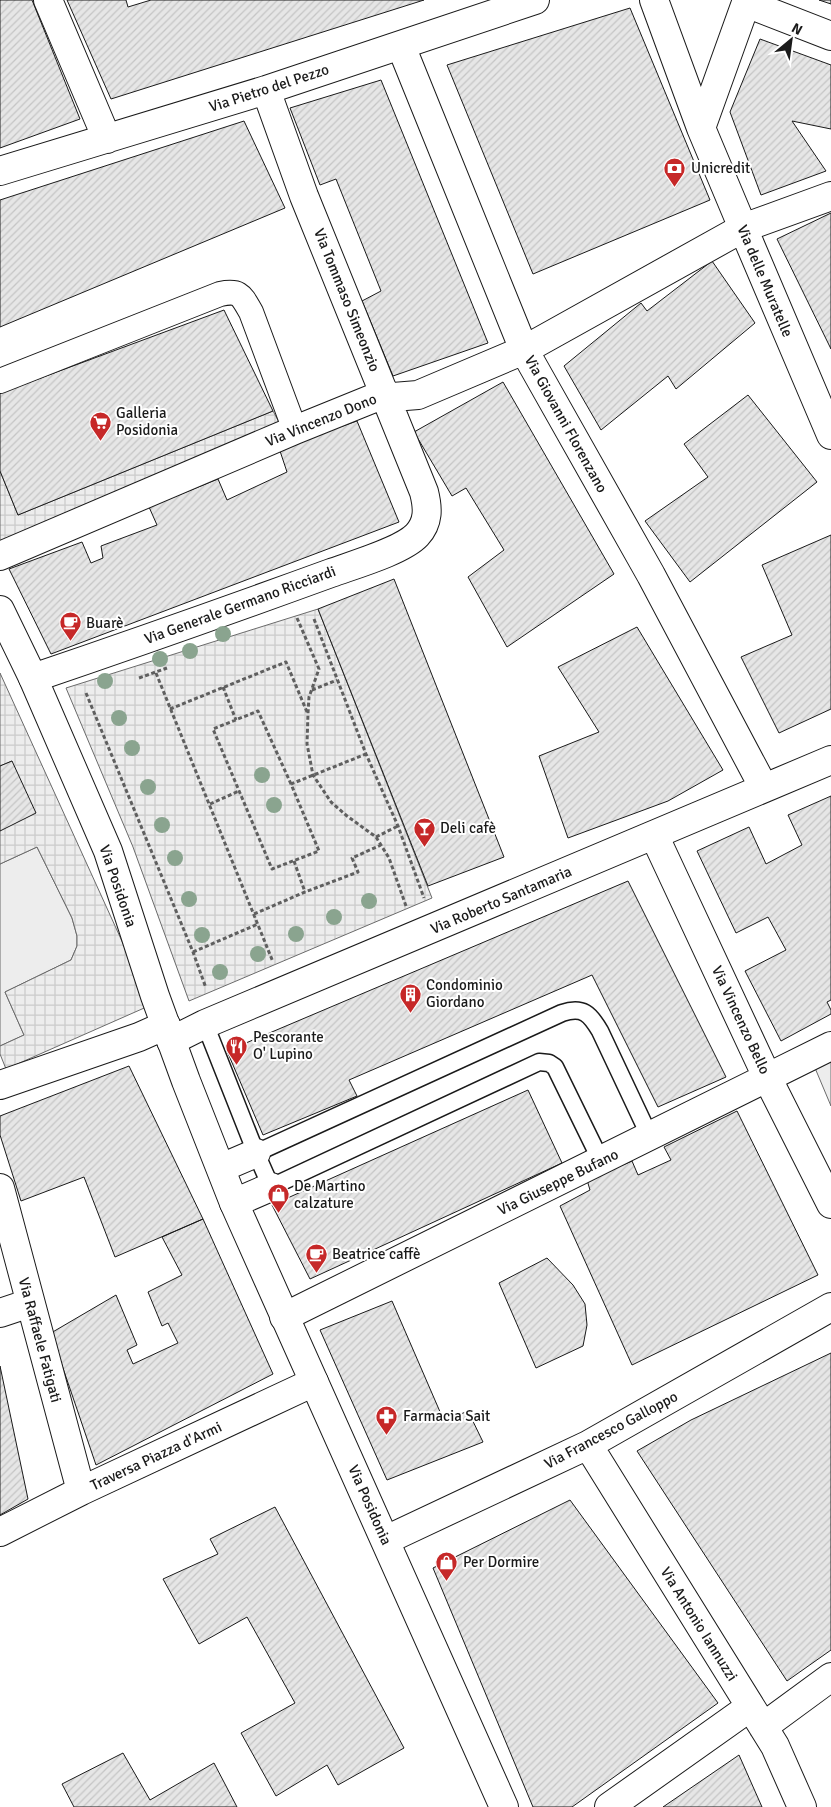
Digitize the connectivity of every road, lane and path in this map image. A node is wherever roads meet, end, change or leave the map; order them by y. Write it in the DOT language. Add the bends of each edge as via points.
graph roads {
  1 [pos="48,0"];
  2 [pos="536,0"];
  3 [pos="654,0"];
  4 [pos="746,2"];
  5 [pos="498,5"];
  6 [pos="831,36"];
  7 [pos="401,46"];
  8 [pos="266,90"];
  9 [pos="702,128"];
  10 [pos="107,139"];
  11 [pos="0,171"];
  12 [pos="831,196"];
  13 [pos="742,228"];
  14 [pos="524,350"];
  15 [pos="0,381"];
  16 [pos="384,394"];
  17 [pos="825,404"];
  18 [pos="295,430"];
  19 [pos="831,435"];
  20 [pos="428,510"];
  21 [pos="0,556"];
  22 [pos="0,610"];
  23 [pos="295,616"];
  24 [pos="314,619"];
  25 [pos="156,673"];
  26 [pos="33,678"];
  27 [pos="337,680"];
  28 [pos="223,687"];
  29 [pos="84,690"];
  30 [pos="312,690"];
  31 [pos="170,709"];
  32 [pos="308,713"];
  33 [pos="236,720"];
  34 [pos="366,754"];
  35 [pos="831,760"];
  36 [pos="313,775"];
  37 [pos="291,784"];
  38 [pos="764,788"];
  39 [pos="239,791"];
  40 [pos="210,804"];
  41 [pos="398,826"];
  42 [pos="654,835"];
  43 [pos="376,837"];
  44 [pos="381,845"];
  45 [pos="294,861"];
  46 [pos="305,892"];
  47 [pos="425,901"];
  48 [pos="407,908"];
  49 [pos="254,914"];
  50 [pos="258,924"];
  51 [pos="193,952"];
  52 [pos="275,966"];
  53 [pos="208,993"];
  54 [pos="206,1024"];
  55 [pos="168,1033"];
  56 [pos="831,1046"];
  57 [pos="767,1077"];
  58 [pos="0,1085"];
  59 [pos="648,1136"];
  60 [pos="256,1153"];
  61 [pos="601,1161"];
  62 [pos="221,1168"];
  63 [pos="271,1187"];
  64 [pos="0,1188"];
  65 [pos="234,1203"];
  66 [pos="831,1204"];
  67 [pos="30,1304"];
  68 [pos="831,1307"];
  69 [pos="0,1313"];
  70 [pos="284,1317"];
  71 [pos="314,1382"];
  72 [pos="588,1446"];
  73 [pos="81,1491"];
  74 [pos="0,1532"];
  75 [pos="386,1540"];
  76 [pos="831,1677"];
  77 [pos="756,1717"];
  78 [pos="504,1807"];
  79 [pos="609,1807"];
  80 [pos="802,1807"];
  1 -- 10 [label="street"];
  2 -- 5 [label="street, Via Pietro del Pezzo"];
  3 -- 9 [label="street, Via delle Muratelle"];
  4 -- 6 [label="street"];
  4 -- 9 [label="street"];
  5 -- 7 [label="street, Via Pietro del Pezzo"];
  7 -- 8 [label="street, Via Pietro del Pezzo"];
  7 -- 14 [label="street, Via Giovanni Florenzano"];
  8 -- 10 [label="street, Via Pietro del Pezzo"];
  8 -- 16 [label="street, Via Tommaso Simeonzio" via="304,196"];
  9 -- 13 [label="street, Via delle Muratelle"];
  10 -- 11 [label="street, Via Pietro del Pezzo"];
  12 -- 13 [label="street, Via Vincenzo Dono"];
  13 -- 14 [label="street, Via Vincenzo Dono"];
  13 -- 17 [label="street, Via delle Muratelle"];
  14 -- 16 [label="street, Via Vincenzo Dono" via="418,395 393,397"];
  14 -- 38 [label="street, Via Giovanni Florenzano" via="651,575"];
  15 -- 18 [label="street" via="232,291 240,295 252,312"];
  16 -- 18 [label="street, Via Vincenzo Dono"];
  16 -- 20 [label="street, Via Tommaso Simeonzio" via="424,492"];
  17 -- 19 [label="street, Via delle Muratelle"];
  18 -- 21 [label="street, Via Vincenzo Dono"];
  20 -- 26 [label="street, Via Generale Germano Ricciardi" via="425,524 417,536 397,548"];
  22 -- 26 [label="street, Via Posidonia"];
  23 -- 30 [label="path" via="320,669"];
  24 -- 27 [label="path"];
  25 -- 31 [label="path"];
  26 -- 55 [label="street, Via Posidonia" via="108,851"];
  27 -- 30 [label="path"];
  27 -- 34 [label="path"];
  28 -- 31 [label="path"];
  28 -- 32 [label="path" via="286,662"];
  28 -- 33 [label="path"];
  29 -- 51 [label="path"];
  30 -- 32 [label="path"];
  31 -- 40 [label="path"];
  32 -- 36 [label="path" via="307,744"];
  33 -- 37 [label="path" via="258,711"];
  33 -- 39 [label="path" via="213,729"];
  34 -- 36 [label="path"];
  34 -- 41 [label="path"];
  35 -- 38 [label="street, Via Roberto Santamaria"];
  36 -- 37 [label="path"];
  36 -- 43 [label="path" via="331,802"];
  37 -- 45 [label="path" via="319,851"];
  38 -- 42 [label="street, Via Roberto Santamaria"];
  39 -- 40 [label="path"];
  39 -- 45 [label="path" via="272,869"];
  40 -- 49 [label="path"];
  41 -- 43 [label="path"];
  41 -- 47 [label="path"];
  42 -- 54 [label="street, Via Roberto Santamaria"];
  42 -- 57 [label="street, Via Vincenzo Bello"];
  43 -- 44 [label="path"];
  44 -- 46 [label="path" via="352,858 358,872"];
  44 -- 48 [label="path"];
  45 -- 46 [label="path"];
  46 -- 49 [label="path"];
  49 -- 50 [label="path"];
  50 -- 51 [label="path"];
  50 -- 52 [label="path"];
  51 -- 53 [label="path"];
  54 -- 55 [label="street, Via Roberto Santamaria"];
  54 -- 60 [label="lane"];
  55 -- 58 [label="street, Via Roberto Santamaria" via="139,1037"];
  55 -- 62 [label="street, Via Posidonia"];
  56 -- 57 [label="street, Via Giuseppe Bufano"];
  57 -- 59 [label="street, Via Giuseppe Bufano"];
  57 -- 66 [label="street, Via Vincenzo Bello"];
  59 -- 60 [label="lane" via="600,1031 593,1019 575,1010 562,1013"];
  59 -- 61 [label="street, Via Giuseppe Bufano"];
  60 -- 62 [label="street"];
  60 -- 63 [label="lane"];
  61 -- 63 [label="lane" via="555,1066 539,1062"];
  61 -- 70 [label="street, Via Giuseppe Bufano"];
  62 -- 65 [label="street, Via Posidonia"];
  63 -- 65 [label="street"];
  64 -- 67 [label="street, Via Raffaele Fatigati"];
  65 -- 70 [label="street, Via Posidonia"];
  67 -- 69 [label="street"];
  67 -- 73 [label="street, Via Raffaele Fatigati"];
  68 -- 72 [label="street, Via Francesco Galloppo"];
  70 -- 71 [label="street, Via Posidonia"];
  71 -- 73 [label="street, Traversa Piazza d'Armi"];
  71 -- 75 [label="street, Via Posidonia"];
  72 -- 75 [label="street, Via Francesco Galloppo"];
  72 -- 77 [label="street, Via Antonio Iannuzzi"];
  73 -- 74 [label="street, Traversa Piazza d'Armi"];
  75 -- 78 [label="street, Via Posidonia"];
  76 -- 77 [label="street"];
  77 -- 79 [label="street"];
  77 -- 80 [label="street, Via Antonio Iannuzzi" via="775,1746"];
}
